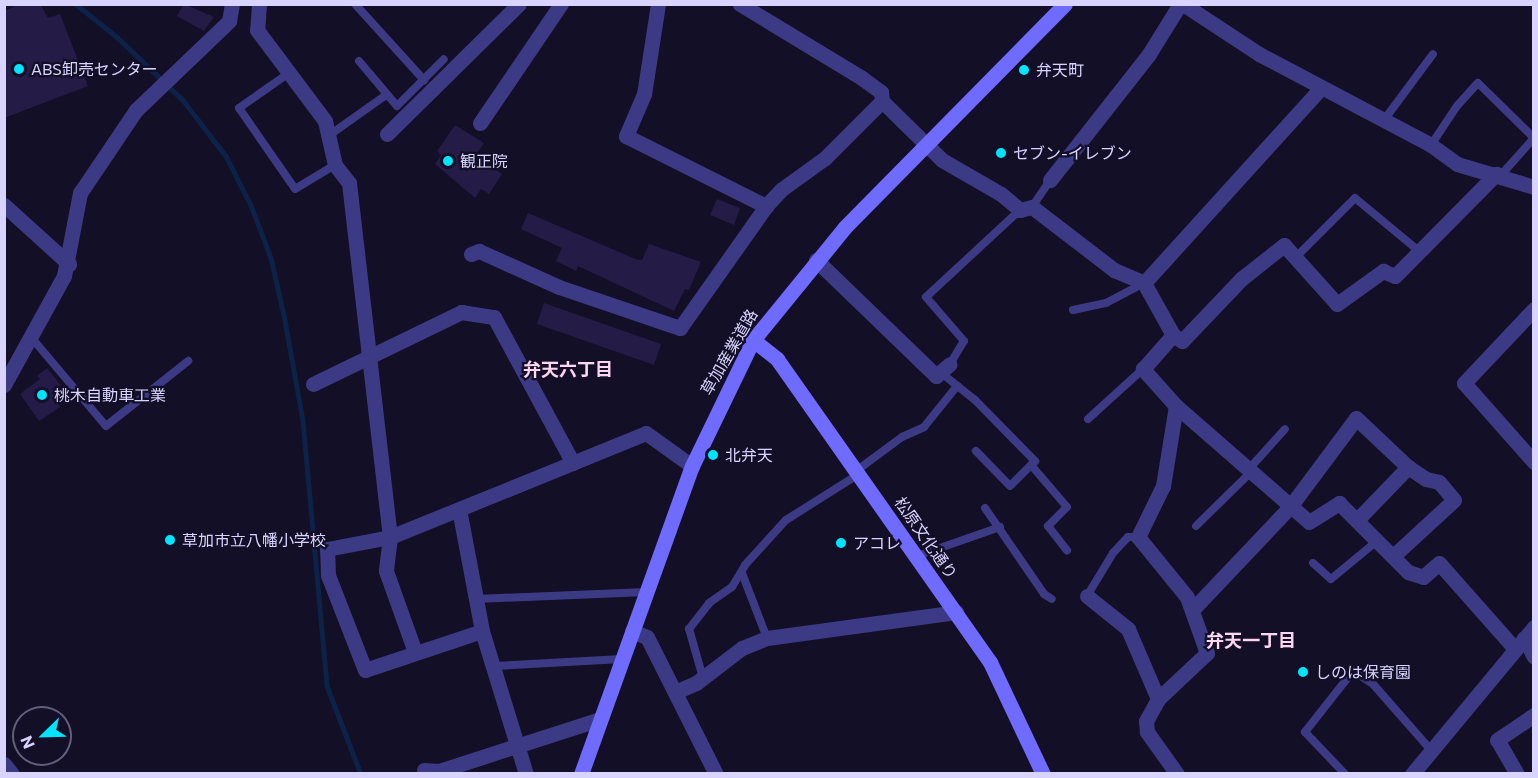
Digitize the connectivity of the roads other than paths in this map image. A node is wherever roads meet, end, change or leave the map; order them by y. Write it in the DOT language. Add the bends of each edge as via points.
graph roads {
  1 [pos="232,4"];
  2 [pos="259,4"];
  3 [pos="355,4"];
  4 [pos="519,4"];
  5 [pos="561,4"];
  6 [pos="658,4"];
  7 [pos="740,4"];
  8 [pos="1065,4"];
  9 [pos="1182,4"];
  10 [pos="1200,4"];
  11 [pos="1207,19"];
  12 [pos="1433,54"];
  13 [pos="444,59"];
  14 [pos="359,61"];
  15 [pos="289,73"];
  16 [pos="424,80"];
  17 [pos="1321,88"];
  18 [pos="386,95"];
  19 [pos="882,100"];
  20 [pos="1384,120"];
  21 [pos="480,123"];
  22 [pos="331,134"];
  23 [pos="387,134"];
  24 [pos="1533,138"];
  25 [pos="1431,145"];
  26 [pos="927,147"];
  27 [pos="335,165"];
  28 [pos="1498,175"];
  29 [pos="1050,180"];
  30 [pos="1533,187"];
  31 [pos="5,204"];
  32 [pos="766,206"];
  33 [pos="1026,209"];
  34 [pos="1420,252"];
  35 [pos="471,254"];
  36 [pos="1296,257"];
  37 [pos="816,260"];
  38 [pos="69,264"];
  39 [pos="1144,283"];
  40 [pos="1533,309"];
  41 [pos="1073,310"];
  42 [pos="1173,335"];
  43 [pos="31,337"];
  44 [pos="753,339"];
  45 [pos="371,354"];
  46 [pos="188,361"];
  47 [pos="945,368"];
  48 [pos="1143,369"];
  49 [pos="313,384"];
  50 [pos="4,385"];
  51 [pos="957,386"];
  52 [pos="1176,406"];
  53 [pos="1088,419"];
  54 [pos="1285,429"];
  55 [pos="976,451"];
  56 [pos="1533,462"];
  57 [pos="573,463"];
  58 [pos="1031,465"];
  59 [pos="692,466"];
  60 [pos="1408,467"];
  61 [pos="1249,472"];
  62 [pos="857,473"];
  63 [pos="986,508"];
  64 [pos="1288,508"];
  65 [pos="459,509"];
  66 [pos="1357,520"];
  67 [pos="1196,526"];
  68 [pos="1000,527"];
  69 [pos="390,537"];
  70 [pos="1138,537"];
  71 [pos="1377,542"];
  72 [pos="1067,550"];
  73 [pos="917,556"];
  74 [pos="1393,556"];
  75 [pos="1313,563"];
  76 [pos="742,573"];
  77 [pos="646,592"];
  78 [pos="1087,596"];
  79 [pos="476,599"];
  80 [pos="1052,599"];
  81 [pos="1193,609"];
  82 [pos="956,612"];
  83 [pos="482,631"];
  84 [pos="632,631"];
  85 [pos="767,638"];
  86 [pos="1524,638"];
  87 [pos="415,652"];
  88 [pos="1533,657"];
  89 [pos="622,658"];
  90 [pos="494,666"];
  91 [pos="703,678"];
  92 [pos="675,692"];
  93 [pos="1158,699"];
  94 [pos="1533,715"];
  95 [pos="600,719"];
  96 [pos="516,745"];
  97 [pos="1430,748"];
  98 [pos="4,764"];
  99 [pos="424,770"];
  100 [pos="12,774"];
  101 [pos="526,774"];
  102 [pos="580,774"];
  103 [pos="716,774"];
  104 [pos="1043,774"];
  105 [pos="1177,774"];
  106 [pos="1346,774"];
  107 [pos="1412,774"];
  108 [pos="1517,774"];
  1 -- 38 [label="street" via="229,21 136,110 80,193 72,220"];
  2 -- 15 [label="street" via="257,30"];
  3 -- 16 [label="lane"];
  4 -- 23 [label="street"];
  5 -- 21 [label="street"];
  6 -- 32 [label="street" via="644,94 626,136"];
  7 -- 19 [label="street" via="862,78 881,92"];
  8 -- 26 [label="main road, 草加産業道路"];
  9 -- 11 [label="street"];
  9 -- 29 [label="street" via="1133,76"];
  10 -- 11 [label="street"];
  11 -- 17 [label="street"];
  12 -- 20 [label="lane"];
  13 -- 16 [label="lane"];
  14 -- 18 [label="lane"];
  15 -- 22 [label="street"];
  15 -- 27 [label="lane" via="239,108 295,189"];
  16 -- 18 [label="lane" via="397,106"];
  17 -- 20 [label="street"];
  17 -- 39 [label="street"];
  18 -- 22 [label="lane"];
  19 -- 26 [label="street"];
  19 -- 32 [label="street" via="825,158 782,189"];
  20 -- 25 [label="street"];
  22 -- 27 [label="street"];
  24 -- 25 [label="lane" via="1478,83"];
  24 -- 28 [label="lane"];
  25 -- 28 [label="street" via="1457,164"];
  26 -- 33 [label="street"];
  26 -- 37 [label="main road, 草加産業道路"];
  27 -- 45 [label="street" via="349,183"];
  28 -- 30 [label="street"];
  28 -- 34 [label="street"];
  29 -- 33 [label="lane"];
  31 -- 38 [label="street"];
  32 -- 35 [label="street" via="680,328 559,287 479,251"];
  33 -- 39 [label="street" via="1114,270"];
  33 -- 47 [label="lane" via="926,297 964,341"];
  34 -- 36 [label="street" via="1395,276 1383,271 1337,304"];
  34 -- 36 [label="lane" via="1355,198"];
  36 -- 42 [label="street" via="1284,245 1241,279 1182,341"];
  37 -- 44 [label="main road, 草加産業道路"];
  37 -- 47 [label="street" via="936,376"];
  38 -- 43 [label="street"];
  39 -- 41 [label="lane" via="1106,303"];
  39 -- 42 [label="street"];
  40 -- 56 [label="street" via="1464,383"];
  42 -- 48 [label="street"];
  43 -- 46 [label="lane" via="106,426"];
  43 -- 50 [label="street"];
  44 -- 59 [label="main road, 草加産業道路"];
  44 -- 62 [label="main road, 松原文化通り" via="777,359"];
  45 -- 49 [label="street"];
  45 -- 57 [label="street" via="461,312 494,317"];
  45 -- 69 [label="street"];
  47 -- 51 [label="lane"];
  48 -- 52 [label="street"];
  48 -- 53 [label="lane"];
  51 -- 58 [label="lane" via="1035,460"];
  51 -- 62 [label="lane" via="924,427 902,437"];
  52 -- 61 [label="street"];
  52 -- 70 [label="street" via="1163,486"];
  54 -- 61 [label="lane"];
  55 -- 58 [label="lane" via="1010,486"];
  57 -- 59 [label="street" via="646,433"];
  57 -- 65 [label="street"];
  58 -- 72 [label="lane" via="1067,507 1048,526"];
  59 -- 77 [label="main road, 草加産業道路"];
  60 -- 64 [label="street" via="1356,418"];
  60 -- 66 [label="street"];
  60 -- 74 [label="street" via="1439,482 1454,500"];
  61 -- 64 [label="street"];
  61 -- 67 [label="lane"];
  62 -- 73 [label="main road, 松原文化通り"];
  62 -- 76 [label="lane" via="786,520"];
  63 -- 68 [label="lane"];
  64 -- 66 [label="street" via="1308,522 1340,503"];
  64 -- 81 [label="street"];
  65 -- 69 [label="street"];
  65 -- 79 [label="street"];
  66 -- 71 [label="street"];
  68 -- 73 [label="lane"];
  68 -- 80 [label="lane" via="1044,594"];
  69 -- 87 [label="street" via="386,571"];
  69 -- 87 [label="street" via="327,549 328,575 364,670"];
  70 -- 78 [label="lane" via="1128,537 1113,552"];
  70 -- 81 [label="street" via="1179,585"];
  71 -- 74 [label="street"];
  71 -- 75 [label="lane" via="1331,579"];
  73 -- 82 [label="main road, 松原文化通り"];
  74 -- 86 [label="street" via="1408,572 1423,576 1439,563"];
  76 -- 85 [label="lane"];
  76 -- 91 [label="lane" via="732,587 709,603 689,629"];
  77 -- 79 [label="lane"];
  77 -- 84 [label="main road, 草加産業道路"];
  78 -- 93 [label="street" via="1128,629"];
  79 -- 83 [label="street"];
  81 -- 93 [label="street" via="1207,653"];
  82 -- 85 [label="street"];
  82 -- 104 [label="main road, 松原文化通り" via="1003,685"];
  83 -- 87 [label="street"];
  83 -- 90 [label="street"];
  84 -- 89 [label="main road, 草加産業道路"];
  84 -- 92 [label="street" via="647,637"];
  85 -- 91 [label="street" via="742,648"];
  86 -- 88 [label="street"];
  86 -- 97 [label="street"];
  89 -- 90 [label="lane"];
  89 -- 95 [label="main road, 草加産業道路"];
  90 -- 96 [label="street"];
  91 -- 92 [label="street"];
  92 -- 103 [label="street"];
  93 -- 105 [label="street" via="1146,721 1147,732"];
  94 -- 108 [label="street" via="1497,740"];
  95 -- 96 [label="street" via="550,738"];
  95 -- 102 [label="main road, 草加産業道路"];
  96 -- 99 [label="street" via="439,771"];
  96 -- 101 [label="street"];
  97 -- 106 [label="lane" via="1373,684 1353,671 1305,732"];
  97 -- 107 [label="street"];
  98 -- 100 [label="street"];
}
